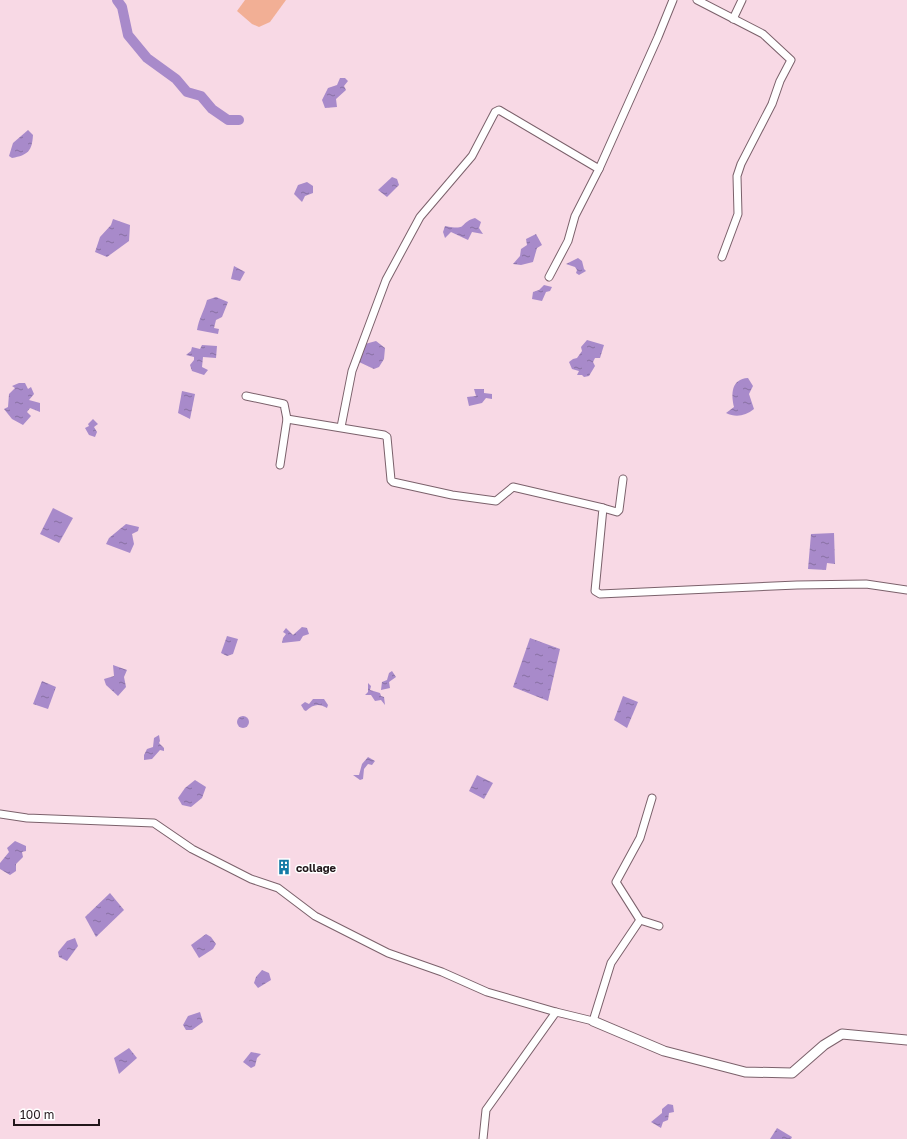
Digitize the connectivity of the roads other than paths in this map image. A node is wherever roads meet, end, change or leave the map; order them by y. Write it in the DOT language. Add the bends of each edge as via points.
graph roads {
  1 [pos="673,0"];
  2 [pos="697,0"];
  3 [pos="742,0"];
  4 [pos="733,19"];
  5 [pos="599,169"];
  6 [pos="722,257"];
  7 [pos="549,277"];
  8 [pos="246,396"];
  9 [pos="287,419"];
  10 [pos="341,427"];
  11 [pos="280,465"];
  12 [pos="623,479"];
  13 [pos="603,508"];
  14 [pos="907,590"];
  15 [pos="652,798"];
  16 [pos="0,814"];
  17 [pos="640,920"];
  18 [pos="659,926"];
  19 [pos="556,1012"];
  20 [pos="593,1021"];
  21 [pos="907,1040"];
  22 [pos="483,1139"];
  1 -- 5 [label="street"];
  2 -- 4 [label="street"];
  3 -- 4 [label="street"];
  4 -- 6 [label="street" via="763,34 791,60 741,164 737,176 738,214"];
  5 -- 7 [label="street" via="576,216 568,241"];
  5 -- 10 [label="street" via="504,111 496,112 472,156 420,217 386,280 352,371"];
  8 -- 9 [label="street" via="283,403"];
  9 -- 10 [label="street"];
  9 -- 11 [label="street"];
  10 -- 13 [label="street" via="387,437 392,482 452,495 496,501 513,487"];
  12 -- 13 [label="street" via="619,510 617,512"];
  13 -- 14 [label="street" via="595,591 597,593 805,584 866,584"];
  15 -- 17 [label="street" via="640,838 616,882"];
  16 -- 19 [label="street" via="27,818 154,823 192,849 251,879 278,888 315,916 388,953 442,972 487,992"];
  17 -- 18 [label="street"];
  17 -- 20 [label="street" via="611,963"];
  19 -- 20 [label="street"];
  19 -- 22 [label="street" via="486,1110"];
  20 -- 21 [label="main road" via="664,1051 744,1072 792,1073 824,1044 842,1034"];
}
